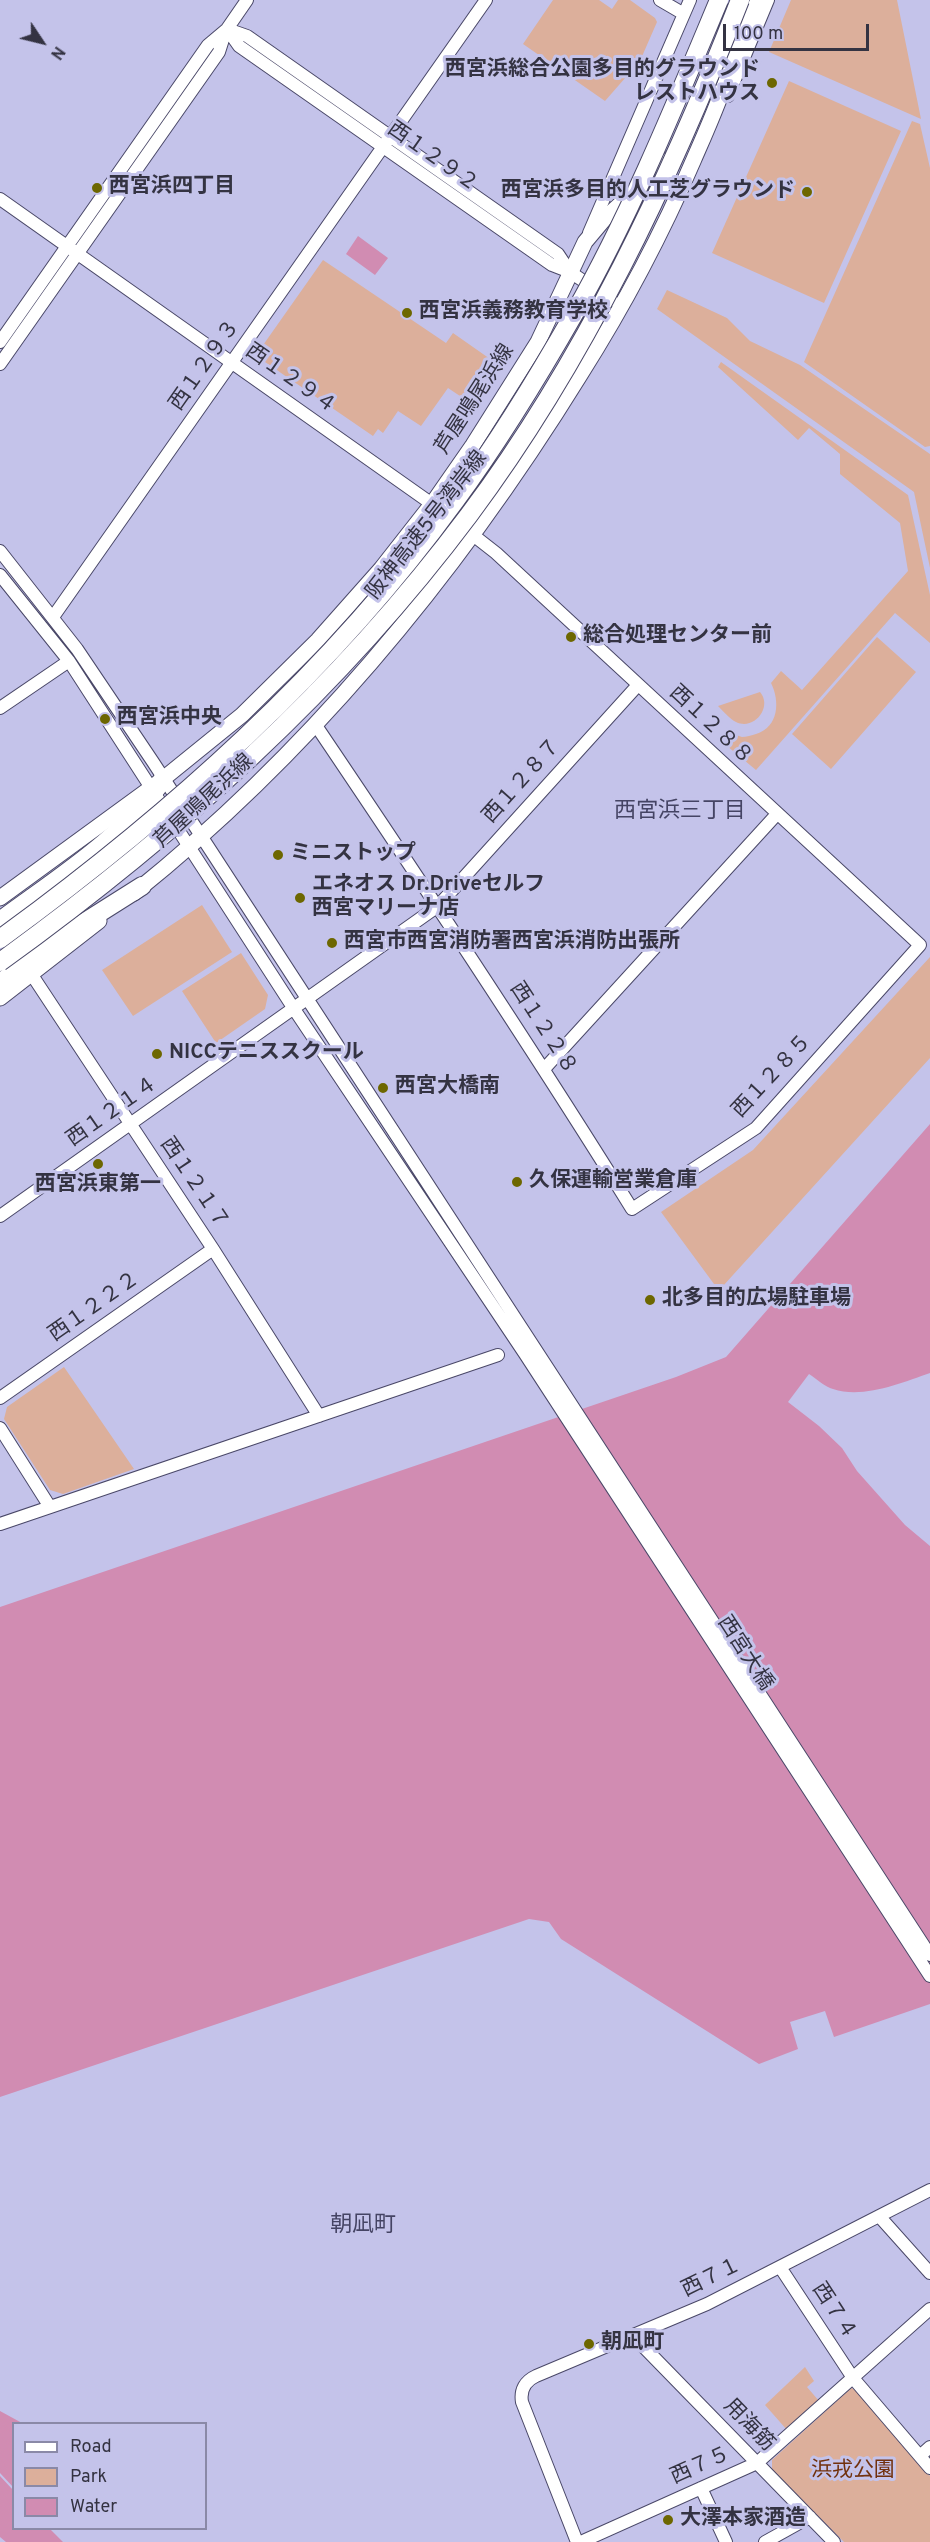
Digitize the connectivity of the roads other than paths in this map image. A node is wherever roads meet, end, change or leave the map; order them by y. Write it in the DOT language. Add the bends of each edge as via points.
graph roads {
  1 [pos="247,0"];
  2 [pos="486,0"];
  3 [pos="660,0"];
  4 [pos="690,0"];
  5 [pos="719,0"];
  6 [pos="740,0"];
  7 [pos="758,0"];
  8 [pos="768,0"];
  9 [pos="684,14"];
  10 [pos="227,29"];
  11 [pos="732,63"];
  12 [pos="391,137"];
  13 [pos="383,148"];
  14 [pos="0,199"];
  15 [pos="674,205"];
  16 [pos="585,242"];
  17 [pos="72,250"];
  18 [pos="570,272"];
  19 [pos="622,307"];
  20 [pos="0,342"];
  21 [pos="232,363"];
  22 [pos="0,364"];
  23 [pos="432,504"];
  24 [pos="473,535"];
  25 [pos="0,551"];
  26 [pos="0,575"];
  27 [pos="53,617"];
  28 [pos="69,661"];
  29 [pos="638,685"];
  30 [pos="0,708"];
  31 [pos="315,724"];
  32 [pos="156,787"];
  33 [pos="777,814"];
  34 [pos="195,842"];
  35 [pos="142,886"];
  36 [pos="0,898"];
  37 [pos="438,906"];
  38 [pos="0,921"];
  39 [pos="0,939"];
  40 [pos="920,945"];
  41 [pos="0,962"];
  42 [pos="32,975"];
  43 [pos="0,983"];
  44 [pos="0,998"];
  45 [pos="307,999"];
  46 [pos="294,1009"];
  47 [pos="544,1068"];
  48 [pos="130,1125"];
  49 [pos="632,1209"];
  50 [pos="0,1216"];
  51 [pos="213,1249"];
  52 [pos="529,1351"];
  53 [pos="498,1355"];
  54 [pos="0,1398"];
  55 [pos="319,1416"];
  56 [pos="0,1428"];
  57 [pos="50,1507"];
  58 [pos="0,1524"];
  59 [pos="930,1955"];
  60 [pos="930,1976"];
  61 [pos="930,2190"];
  62 [pos="879,2216"];
  63 [pos="780,2267"];
  64 [pos="930,2274"];
  65 [pos="930,2309"];
  66 [pos="634,2337"];
  67 [pos="853,2378"];
  68 [pos="930,2447"];
  69 [pos="920,2456"];
  70 [pos="757,2463"];
  71 [pos="930,2468"];
  72 [pos="701,2488"];
  73 [pos="810,2517"];
  74 [pos="778,2539"];
  75 [pos="579,2542"];
  76 [pos="726,2542"];
  77 [pos="765,2542"];
  78 [pos="834,2542"];
  1 -- 10 [label="street"];
  2 -- 12 [label="street, 西１２９３"];
  3 -- 9 [label="street"];
  4 -- 9 [label="street"];
  5 -- 39 [label="highway, 阪神高速5号湾岸線, bridge" via="646,170 576,310 455,502 366,612 266,717 149,824"];
  6 -- 41 [label="highway, 阪神高速5号湾岸線, bridge" via="665,175 593,320 517,446 470,513 379,626 282,729 153,845"];
  7 -- 11 [label="main road"];
  8 -- 15 [label="street" via="695,173"];
  9 -- 16 [label="street"];
  10 -- 12 [label="street, 西１２９２" via="247,36"];
  10 -- 13 [label="street, 西１２９２" via="239,46"];
  10 -- 17 [label="street" via="219,52"];
  11 -- 15 [label="main road, 芦屋鳴尾浜線" via="723,93"];
  11 -- 16 [label="main road, 芦屋鳴尾浜線" via="698,134 606,217"];
  12 -- 13 [label="street, 西１２９３"];
  12 -- 18 [label="street, 西１２９２" via="558,254"];
  13 -- 18 [label="street, 西１２９２" via="552,265"];
  13 -- 21 [label="street, 西１２９３"];
  14 -- 17 [label="street, 西１２９４"];
  15 -- 19 [label="main road, 芦屋鳴尾浜線"];
  16 -- 18 [label="main road, 芦屋鳴尾浜線"];
  17 -- 20 [label="street"];
  17 -- 21 [label="street, 西１２９４"];
  17 -- 22 [label="street"];
  18 -- 19 [label="street"];
  18 -- 23 [label="main road, 芦屋鳴尾浜線" via="538,342"];
  19 -- 24 [label="main road, 芦屋鳴尾浜線" via="554,418"];
  21 -- 23 [label="street, 西１２９４"];
  21 -- 27 [label="street, 西１２９３"];
  23 -- 24 [label="main road"];
  23 -- 32 [label="main road, 芦屋鳴尾浜線" via="318,640 242,715"];
  24 -- 29 [label="street, 西１２８８"];
  24 -- 31 [label="main road, 芦屋鳴尾浜線"];
  25 -- 27 [label="street"];
  26 -- 28 [label="street"];
  27 -- 32 [label="street" via="94,674"];
  28 -- 30 [label="street"];
  28 -- 32 [label="street"];
  29 -- 33 [label="street, 西１２８８"];
  29 -- 37 [label="street, 西１２８７"];
  31 -- 34 [label="main road, 芦屋鳴尾浜線"];
  31 -- 37 [label="street, 西１２２８"];
  32 -- 34 [label="street"];
  32 -- 34 [label="street"];
  32 -- 36 [label="main road, 芦屋鳴尾浜線"];
  32 -- 38 [label="highway" via="122,827"];
  33 -- 40 [label="street, 西１２８８"];
  33 -- 47 [label="street"];
  34 -- 35 [label="main road, 芦屋鳴尾浜線"];
  34 -- 45 [label="street"];
  34 -- 46 [label="street"];
  35 -- 42 [label="main road, 芦屋鳴尾浜線"];
  35 -- 43 [label="highway" via="66,934"];
  37 -- 45 [label="street, 西１２８７"];
  37 -- 47 [label="street, 西１２２８"];
  40 -- 49 [label="street, 西１２８５" via="756,1128"];
  42 -- 44 [label="main road, 芦屋鳴尾浜線"];
  42 -- 48 [label="street, 西１２１７"];
  45 -- 46 [label="street, 西１２１４"];
  45 -- 52 [label="street"];
  46 -- 48 [label="street, 西１２１４"];
  46 -- 52 [label="street"];
  47 -- 49 [label="street, 西１２２８"];
  48 -- 50 [label="street, 西１２１４"];
  48 -- 51 [label="street, 西１２１７"];
  51 -- 54 [label="street, 西１２２２"];
  51 -- 55 [label="street, 西１２１７"];
  52 -- 59 [label="street, 西宮大橋"];
  52 -- 60 [label="street, 西宮大橋"];
  53 -- 55 [label="street"];
  55 -- 57 [label="street"];
  56 -- 57 [label="street"];
  57 -- 58 [label="street"];
  61 -- 62 [label="street, 西７１"];
  62 -- 63 [label="street, 西７１"];
  62 -- 64 [label="street"];
  63 -- 66 [label="street, 西７１"];
  63 -- 67 [label="street, 西７４"];
  65 -- 67 [label="street, 西７５"];
  66 -- 70 [label="street, 用海筋"];
  66 -- 75 [label="street, 西７１" via="531,2378 522,2389 522,2402"];
  67 -- 69 [label="street, 西７４"];
  67 -- 70 [label="street, 西７５"];
  68 -- 69 [label="street"];
  69 -- 71 [label="street, 西７４"];
  70 -- 72 [label="street, 西７５"];
  70 -- 73 [label="street, 用海筋"];
  72 -- 75 [label="street, 西７５"];
  72 -- 76 [label="street"];
  73 -- 74 [label="street"];
  73 -- 78 [label="street, 用海筋"];
  74 -- 77 [label="street"];
}
